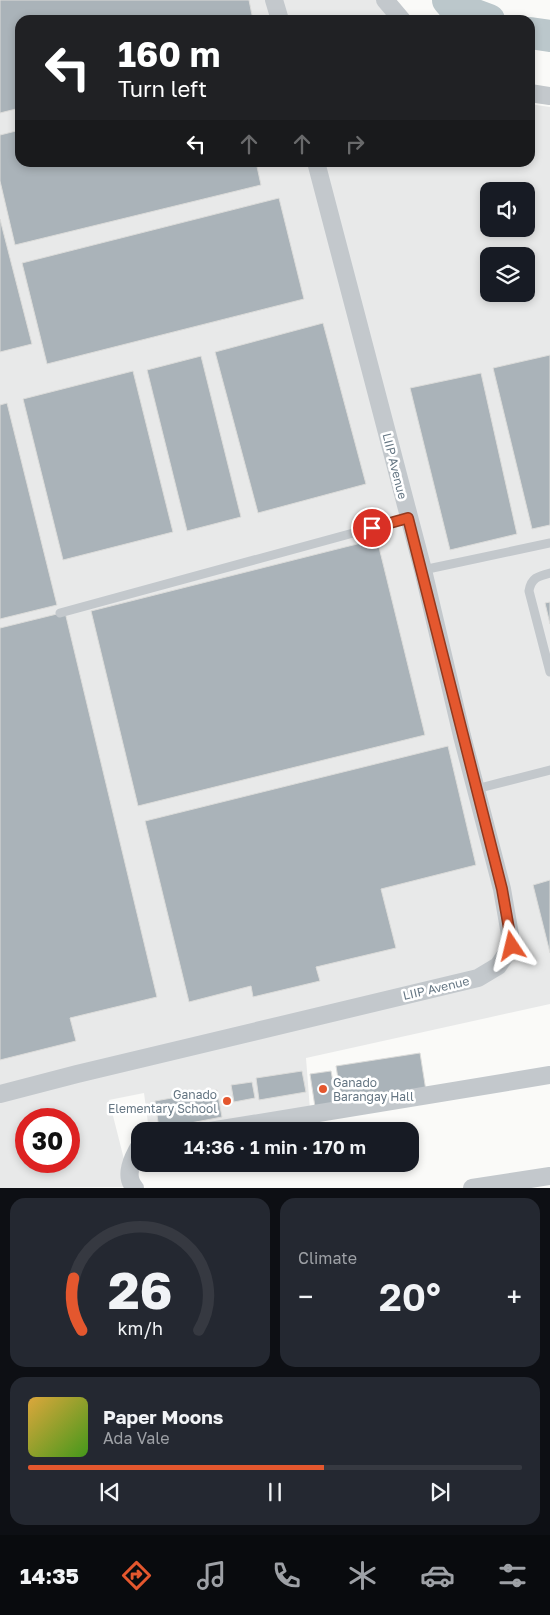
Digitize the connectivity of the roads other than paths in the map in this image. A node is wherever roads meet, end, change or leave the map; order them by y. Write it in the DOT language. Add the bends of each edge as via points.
graph roads {
  1 [pos="274,0"];
  2 [pos="385,0"];
  3 [pos="278,15"];
  4 [pos="398,15"];
  5 [pos="535,94"];
  6 [pos="550,96"];
  7 [pos="317,167"];
  8 [pos="408,518"];
  9 [pos="550,543"];
  10 [pos="423,570"];
  11 [pos="550,573"];
  12 [pos="60,613"];
  13 [pos="550,672"];
  14 [pos="550,770"];
  15 [pos="476,789"];
  16 [pos="550,1074"];
  17 [pos="0,1094"];
  18 [pos="264,1122"];
  19 [pos="131,1164"];
  20 [pos="550,1176"];
  21 [pos="135,1188"];
  22 [pos="472,1188"];
  1 -- 3 [label="street"];
  2 -- 4 [label="street"];
  5 -- 6 [label="street"];
  7 -- 8 [label="street, LIIP Avenue"];
  8 -- 10 [label="street, LIIP Avenue"];
  8 -- 12 [label="lane"];
  9 -- 10 [label="lane"];
  10 -- 15 [label="street, LIIP Avenue"];
  11 -- 13 [label="lane" via="536,577 530,583 529,591"];
  14 -- 15 [label="lane"];
  15 -- 17 [label="street, LIIP Avenue" via="502,889 512,946 498,966 478,978"];
  16 -- 18 [label="street"];
  19 -- 21 [label="street" via="129,1168"];
  20 -- 22 [label="street"];
}
